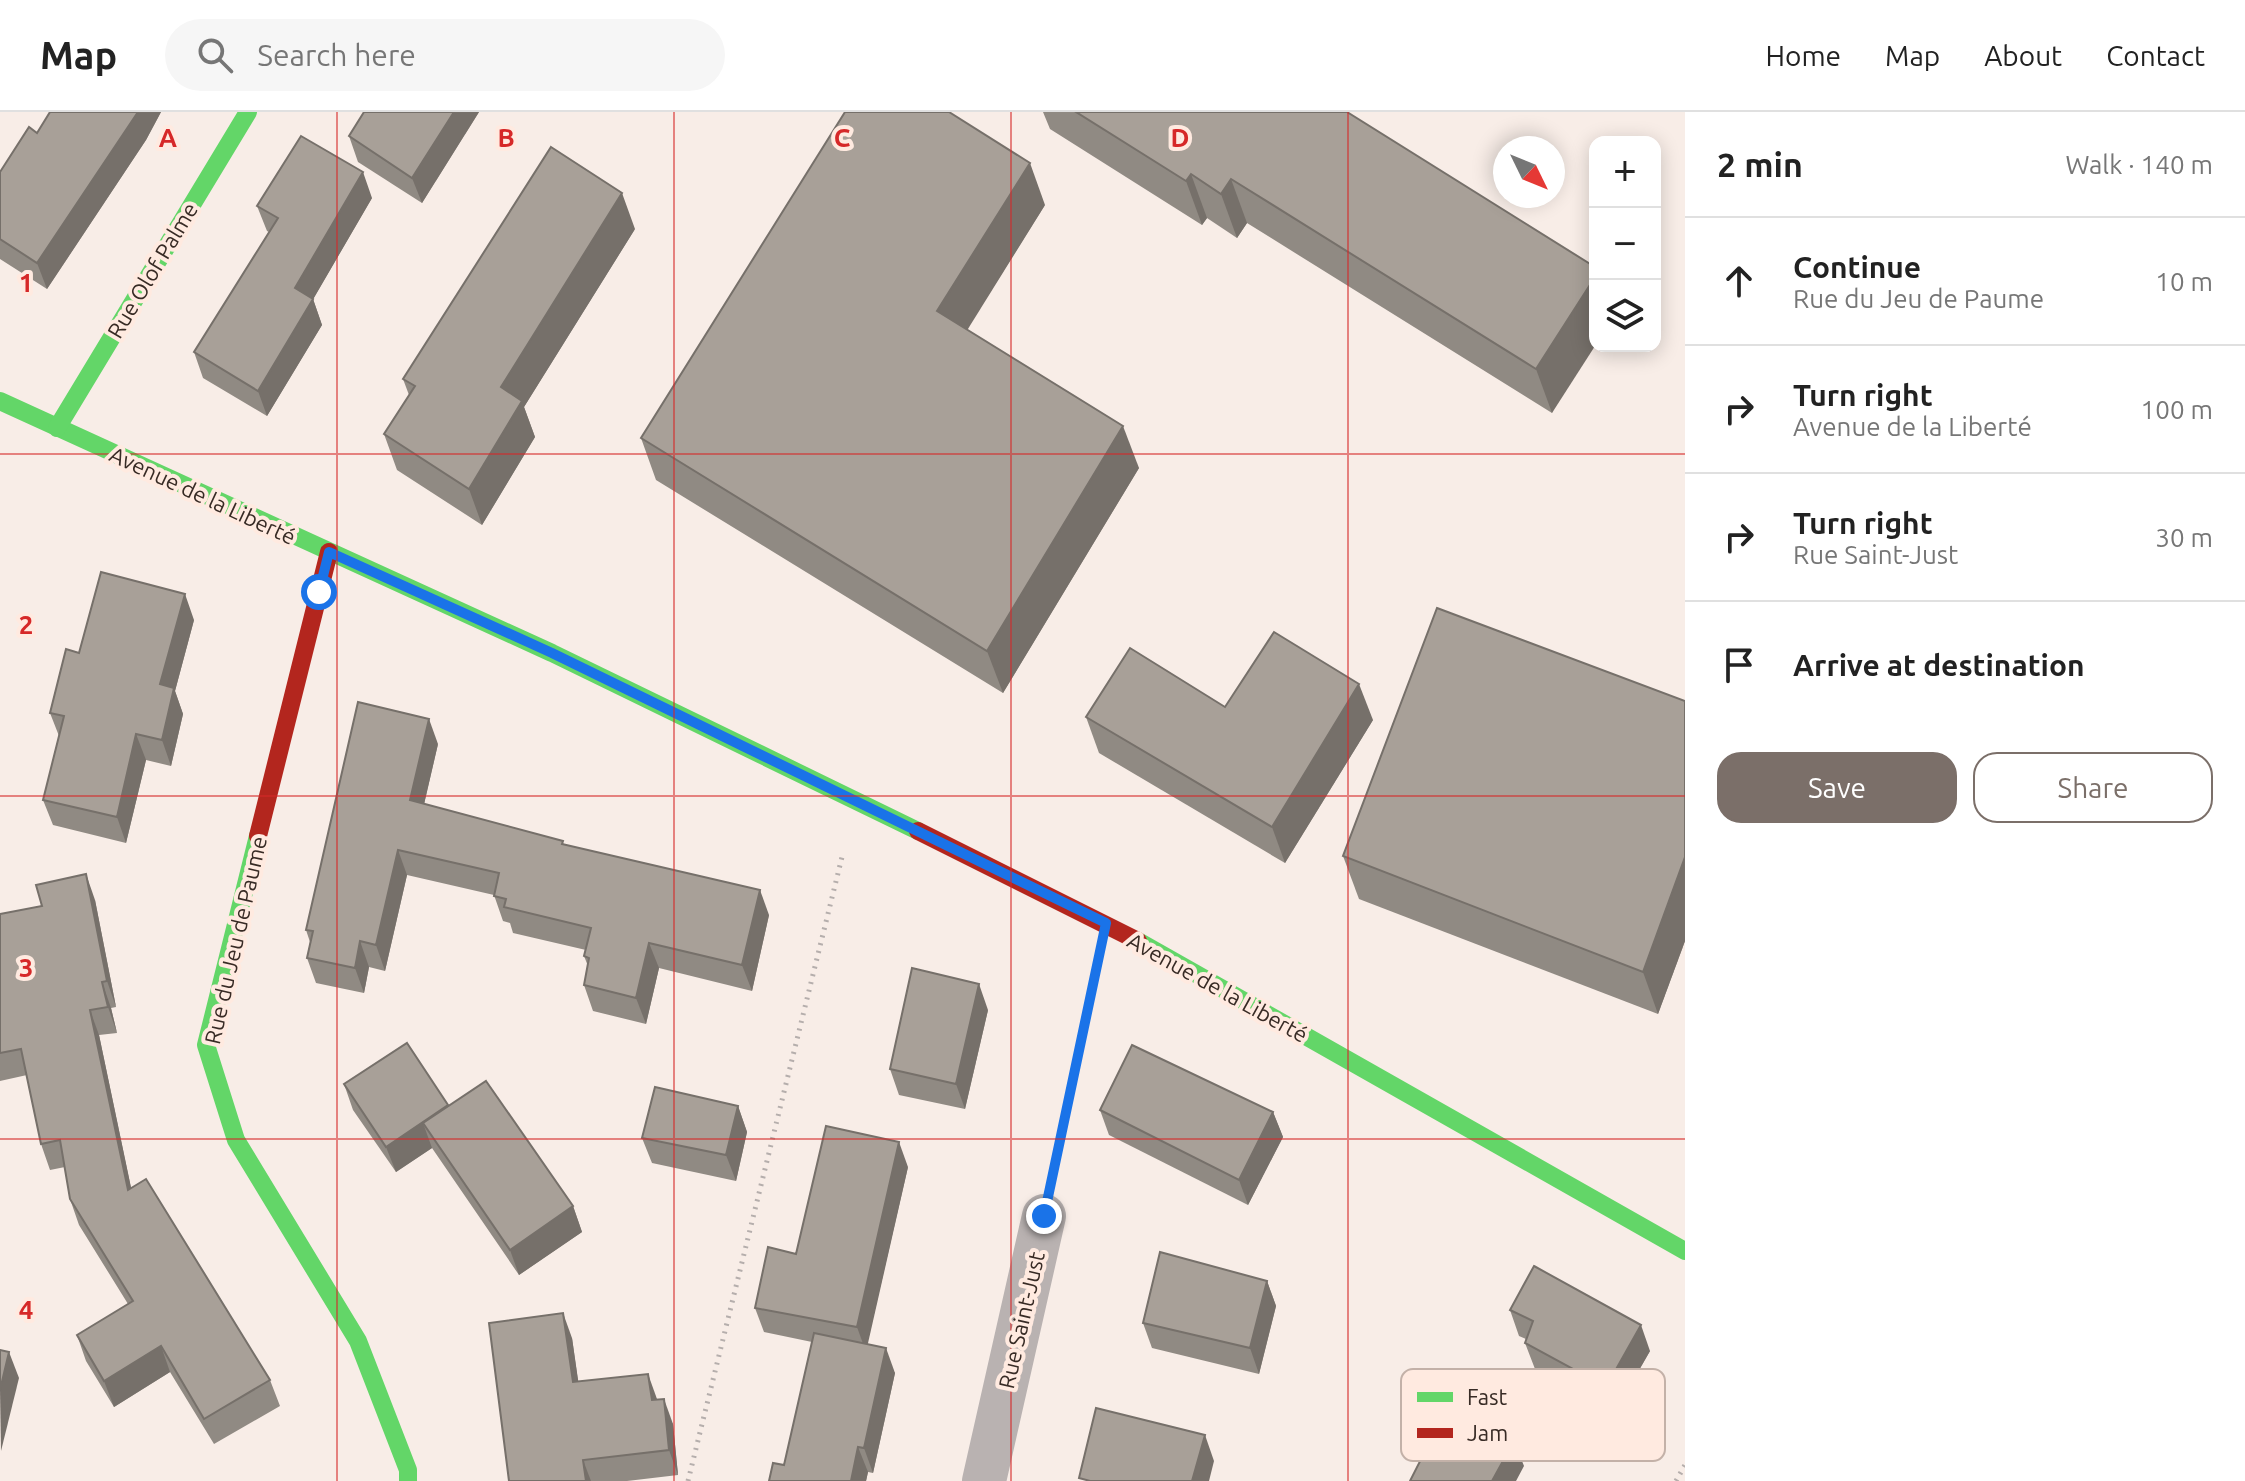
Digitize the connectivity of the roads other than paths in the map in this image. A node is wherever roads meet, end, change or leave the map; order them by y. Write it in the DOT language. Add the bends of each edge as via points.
graph roads {
  1 [pos="248,112"];
  2 [pos="0,401"];
  3 [pos="57,428"];
  4 [pos="329,552"];
  5 [pos="1044,1216"];
  6 [pos="1685,1251"];
  7 [pos="408,1481"];
  8 [pos="984,1481"];
  1 -- 3 [label="street, Rue Olof Palme"];
  2 -- 3 [label="street, Avenue de la Liberté"];
  3 -- 4 [label="street, Avenue de la Liberté"];
  4 -- 6 [label="street, Avenue de la Liberté" via="552,653 1106,923"];
  4 -- 7 [label="street, Rue du Jeu de Paume" via="206,1045 236,1140 358,1341"];
  5 -- 8 [label="street, Rue Saint-Just"];
}
